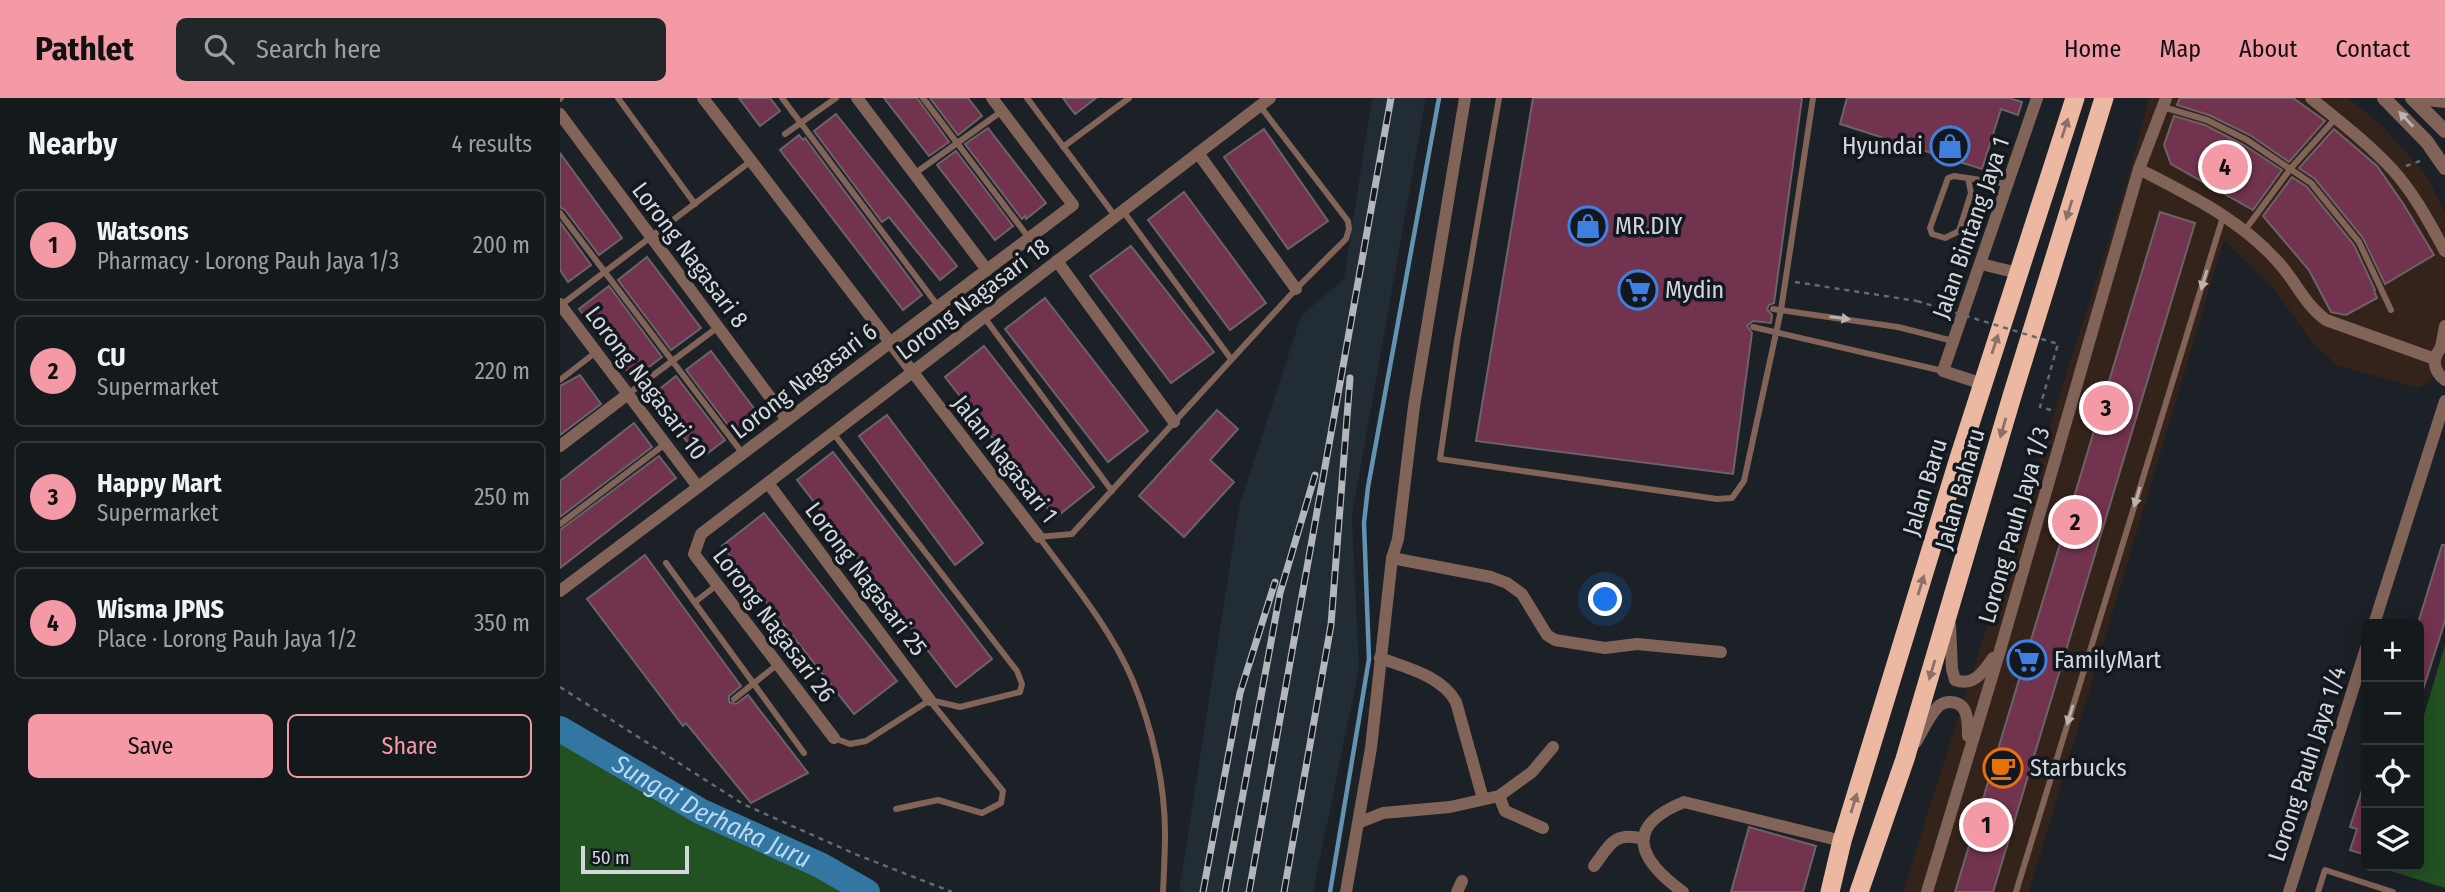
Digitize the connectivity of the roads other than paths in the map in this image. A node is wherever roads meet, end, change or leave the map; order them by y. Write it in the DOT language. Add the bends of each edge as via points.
graph roads {
  1 [pos="618,98"];
  2 [pos="703,98"];
  3 [pos="782,98"];
  4 [pos="836,98"];
  5 [pos="857,98"];
  6 [pos="923,98"];
  7 [pos="992,98"];
  8 [pos="1027,98"];
  9 [pos="1129,98"];
  10 [pos="1465,98"];
  11 [pos="1499,98"];
  12 [pos="1813,98"];
  13 [pos="2037,98"];
  14 [pos="2075,98"];
  15 [pos="2104,98"];
  16 [pos="2311,98"];
  17 [pos="2384,98"];
  18 [pos="2412,98"];
  19 [pos="2418,98"];
  20 [pos="1265,102"];
  21 [pos="2165,102"];
  22 [pos="2445,102"];
  23 [pos="1002,111"];
  24 [pos="560,114"];
  25 [pos="2336,118"];
  26 [pos="801,123"];
  27 [pos="2444,129"];
  28 [pos="785,134"];
  29 [pos="2427,142"];
  30 [pos="957,143"];
  31 [pos="1063,147"];
  32 [pos="1198,153"];
  33 [pos="751,161"];
  34 [pos="2291,168"];
  35 [pos="2445,168"];
  36 [pos="2139,169"];
  37 [pos="914,174"];
  38 [pos="1968,178"];
  39 [pos="2008,184"];
  40 [pos="695,204"];
  41 [pos="560,213"];
  42 [pos="1119,214"];
  43 [pos="2224,215"];
  44 [pos="2245,230"];
  45 [pos="651,237"];
  46 [pos="1029,238"];
  47 [pos="2445,251"];
  48 [pos="1057,261"];
  49 [pos="1981,264"];
  50 [pos="987,270"];
  51 [pos="606,271"];
  52 [pos="2018,273"];
  53 [pos="1296,289"];
  54 [pos="560,305"];
  55 [pos="938,306"];
  56 [pos="1773,309"];
  57 [pos="1781,310"];
  58 [pos="2391,310"];
  59 [pos="984,317"];
  60 [pos="2445,326"];
  61 [pos="718,327"];
  62 [pos="1753,327"];
  63 [pos="1775,331"];
  64 [pos="1954,341"];
  65 [pos="889,343"];
  66 [pos="2440,350"];
  67 [pos="596,352"];
  68 [pos="1231,359"];
  69 [pos="672,362"];
  70 [pos="1943,371"];
  71 [pos="912,372"];
  72 [pos="560,380"];
  73 [pos="2445,380"];
  74 [pos="1983,384"];
  75 [pos="628,394"];
  76 [pos="2445,401"];
  77 [pos="787,420"];
  78 [pos="1174,422"];
  79 [pos="833,433"];
  80 [pos="666,444"];
  81 [pos="560,446"];
  82 [pos="743,454"];
  83 [pos="768,483"];
  84 [pos="698,487"];
  85 [pos="1112,491"];
  86 [pos="560,524"];
  87 [pos="701,534"];
  88 [pos="1039,537"];
  89 [pos="1392,558"];
  90 [pos="666,563"];
  91 [pos="718,585"];
  92 [pos="560,591"];
  93 [pos="695,602"];
  94 [pos="1949,614"];
  95 [pos="2376,619"];
  96 [pos="2001,647"];
  97 [pos="1721,652"];
  98 [pos="1380,658"];
  99 [pos="778,664"];
  100 [pos="2361,664"];
  101 [pos="753,684"];
  102 [pos="734,699"];
  103 [pos="930,700"];
  104 [pos="834,738"];
  105 [pos="1553,747"];
  106 [pos="1968,751"];
  107 [pos="804,753"];
  108 [pos="1905,759"];
  109 [pos="1499,796"];
  110 [pos="1483,799"];
  111 [pos="896,809"];
  112 [pos="1359,823"];
  113 [pos="1544,828"];
  114 [pos="1643,839"];
  115 [pos="1842,841"];
  116 [pos="1594,866"];
  117 [pos="1163,892"];
  118 [pos="1346,892"];
  119 [pos="1683,892"];
  120 [pos="1830,892"];
  121 [pos="1859,892"];
  122 [pos="1927,892"];
  123 [pos="2016,892"];
  124 [pos="2288,892"];
  125 [pos="2318,892"];
  126 [pos="2393,892"];
  1 -- 40 [label="lane"];
  2 -- 33 [label="street, Jalan Nagasari 1"];
  3 -- 26 [label="lane"];
  4 -- 26 [label="lane"];
  5 -- 37 [label="street"];
  6 -- 30 [label="lane"];
  7 -- 23 [label="street"];
  8 -- 31 [label="lane"];
  9 -- 31 [label="lane"];
  10 -- 89 [label="street"];
  11 -- 63 [label="lane" via="1440,459 1732,498 1744,481"];
  12 -- 57 [label="lane"];
  13 -- 39 [label="street, Jalan Bintang Jaya 1"];
  52 -- 14 [label="highway, Jalan Baru, one-way"];
  15 -- 94 [label="highway, Jalan Baharu, one-way"];
  16 -- 25 [label="street"];
  29 -- 17 [label="street, one-way"];
  18 -- 27 [label="street"];
  19 -- 22 [label="street"];
  20 -- 32 [label="street, Lorong Nagasari 18"];
  20 -- 53 [label="lane" via="1348,221 1346,239"];
  21 -- 34 [label="lane" via="2247,140"];
  21 -- 36 [label="street, Lorong Pauh Jaya 1/3"];
  23 -- 30 [label="lane"];
  23 -- 46 [label="street, Lorong Nagasari 6" via="1073,205"];
  24 -- 45 [label="street, Lorong Nagasari 8"];
  25 -- 34 [label="lane"];
  25 -- 47 [label="street" via="2393,170"];
  26 -- 28 [label="lane"];
  26 -- 55 [label="lane"];
  27 -- 29 [label="street"];
  29 -- 35 [label="street"];
  30 -- 37 [label="lane"];
  30 -- 46 [label="lane"];
  31 -- 42 [label="lane"];
  32 -- 42 [label="street, Lorong Nagasari 18"];
  32 -- 53 [label="street"];
  33 -- 40 [label="lane"];
  33 -- 65 [label="street, Jalan Nagasari 1"];
  34 -- 44 [label="lane"];
  34 -- 58 [label="lane" via="2311,183 2359,242"];
  36 -- 43 [label="street"];
  36 -- 96 [label="street, Lorong Pauh Jaya 1/3"];
  37 -- 50 [label="street"];
  38 -- 38 [label="lane" via="1948,178 1930,228 1932,234 1945,238 1959,231 1971,193"];
  38 -- 39 [label="lane"];
  39 -- 49 [label="street, Jalan Bintang Jaya 1"];
  40 -- 45 [label="lane"];
  41 -- 51 [label="lane"];
  42 -- 48 [label="street, Lorong Nagasari 18"];
  42 -- 68 [label="lane"];
  43 -- 44 [label="street"];
  43 -- 123 [label="lane, one-way"];
  44 -- 66 [label="street" via="2280,263 2306,302 2326,320"];
  45 -- 51 [label="lane"];
  45 -- 61 [label="street, Lorong Nagasari 8"];
  46 -- 50 [label="street, Lorong Nagasari 6"];
  48 -- 59 [label="street, Lorong Nagasari 18"];
  48 -- 78 [label="street"];
  49 -- 52 [label="street"];
  49 -- 64 [label="street, Jalan Bintang Jaya 1"];
  50 -- 55 [label="street, Lorong Nagasari 6"];
  51 -- 54 [label="lane"];
  51 -- 69 [label="lane"];
  74 -- 52 [label="highway, Jalan Baru, one-way"];
  53 -- 68 [label="lane"];
  54 -- 67 [label="street, Lorong Nagasari 10"];
  55 -- 65 [label="street, Lorong Nagasari 6"];
  56 -- 57 [label="lane"];
  57 -- 63 [label="lane"];
  57 -- 64 [label="lane, one-way" via="1898,327"];
  59 -- 71 [label="street, Lorong Nagasari 18"];
  59 -- 85 [label="lane"];
  60 -- 66 [label="street"];
  61 -- 69 [label="lane"];
  61 -- 77 [label="street, Lorong Nagasari 8"];
  62 -- 63 [label="lane"];
  63 -- 70 [label="lane"];
  64 -- 70 [label="street, Jalan Bintang Jaya 1"];
  65 -- 71 [label="street, Jalan Nagasari 1"];
  65 -- 77 [label="street, Lorong Nagasari 6"];
  66 -- 73 [label="street" via="2436,371"];
  67 -- 72 [label="lane"];
  67 -- 75 [label="street, Lorong Nagasari 10"];
  68 -- 78 [label="lane"];
  69 -- 75 [label="lane"];
  69 -- 82 [label="lane"];
  70 -- 74 [label="street"];
  71 -- 79 [label="street, Lorong Nagasari 18"];
  71 -- 88 [label="street, Jalan Nagasari 1"];
  115 -- 74 [label="highway, Jalan Baru, one-way"];
  75 -- 80 [label="street, Lorong Nagasari 10"];
  75 -- 81 [label="street"];
  76 -- 95 [label="street"];
  77 -- 82 [label="street, Lorong Nagasari 6"];
  78 -- 85 [label="lane"];
  79 -- 83 [label="street, Lorong Nagasari 18"];
  79 -- 103 [label="lane" via="1017,671 1022,684 1020,692 960,707"];
  80 -- 84 [label="street, Lorong Nagasari 10"];
  80 -- 86 [label="lane"];
  82 -- 84 [label="street, Lorong Nagasari 6"];
  83 -- 87 [label="street, Lorong Nagasari 18"];
  83 -- 103 [label="street, Lorong Nagasari 25"];
  84 -- 92 [label="street, Lorong Nagasari 6"];
  85 -- 88 [label="lane" via="1072,534"];
  87 -- 91 [label="street, Lorong Nagasari 26" via="694,554"];
  88 -- 117 [label="lane, Jalan Nagasari 1" via="1103,627 1148,724 1165,831"];
  89 -- 97 [label="street" via="1507,583 1522,594 1547,635 1555,640 1605,648 1637,644"];
  89 -- 98 [label="street"];
  90 -- 93 [label="lane"];
  91 -- 93 [label="lane"];
  91 -- 99 [label="street, Lorong Nagasari 26"];
  93 -- 101 [label="lane"];
  94 -- 96 [label="street" via="1955,680 1972,682"];
  94 -- 108 [label="highway, Jalan Baharu, one-way"];
  96 -- 106 [label="street, Lorong Pauh Jaya 1/3"];
  98 -- 110 [label="street" via="1416,671 1451,693"];
  98 -- 112 [label="street"];
  99 -- 101 [label="lane"];
  99 -- 104 [label="street, Lorong Nagasari 26"];
  100 -- 124 [label="street, Lorong Pauh Jaya 1/4"];
  101 -- 102 [label="lane"];
  101 -- 107 [label="lane"];
  103 -- 104 [label="lane" via="866,741 850,744"];
  103 -- 111 [label="lane" via="1003,790 1001,803 982,813 938,800"];
  105 -- 109 [label="street" via="1532,772"];
  106 -- 108 [label="street" via="1965,709 1948,701 1939,705"];
  106 -- 122 [label="street, Lorong Pauh Jaya 1/3"];
  108 -- 121 [label="highway, Jalan Baharu"];
  109 -- 110 [label="street"];
  109 -- 113 [label="street" via="1505,811"];
  110 -- 112 [label="street" via="1384,813"];
  112 -- 118 [label="street"];
  114 -- 115 [label="street" via="1648,824 1684,802"];
  114 -- 116 [label="street" via="1629,835 1615,839"];
  114 -- 119 [label="street" via="1647,858"];
  115 -- 120 [label="highway, Jalan Baru"];
  125 -- 126 [label="lane" via="2325,870"];
}
